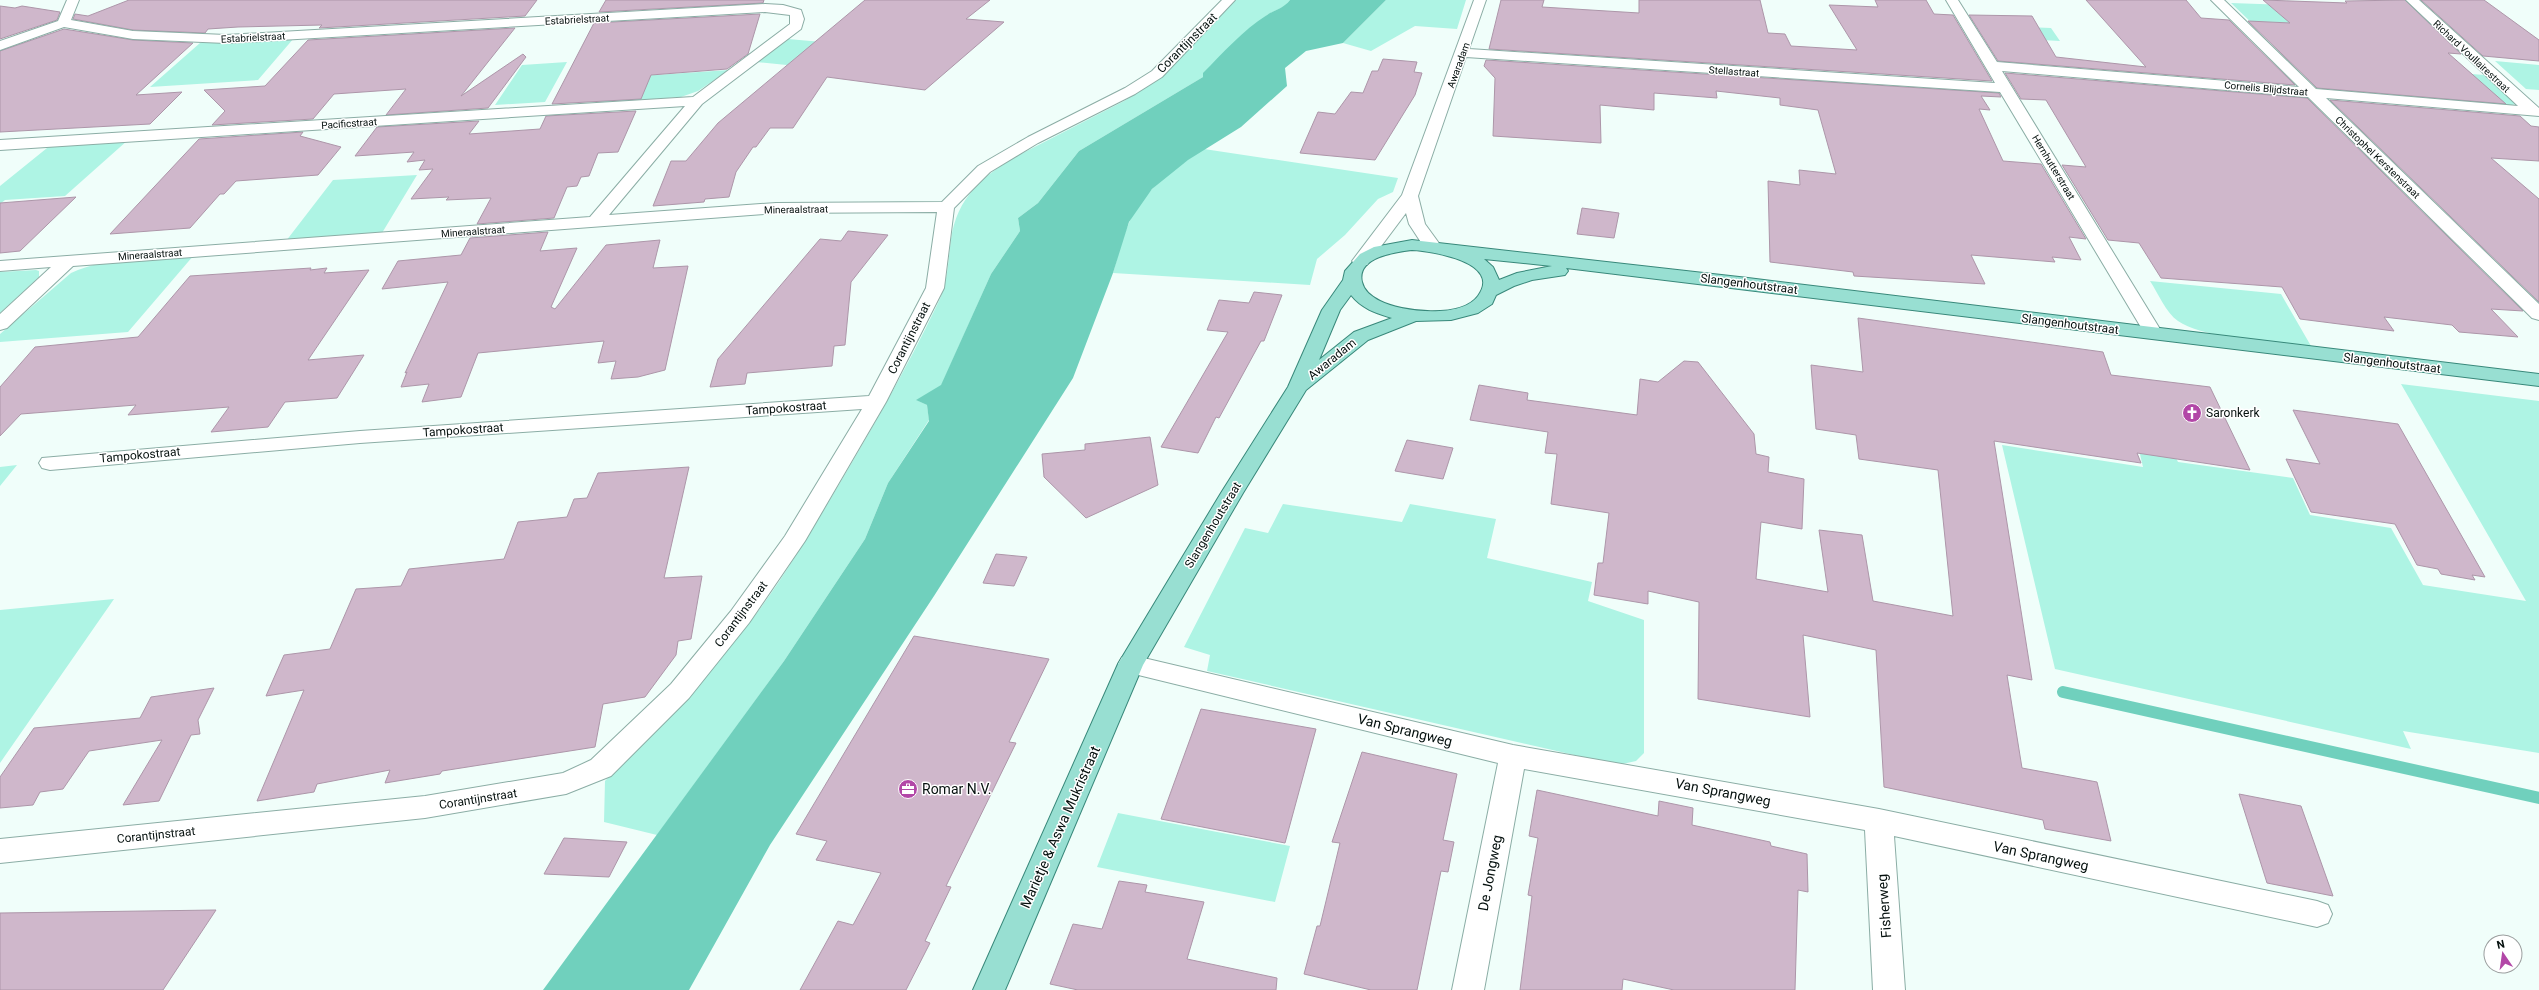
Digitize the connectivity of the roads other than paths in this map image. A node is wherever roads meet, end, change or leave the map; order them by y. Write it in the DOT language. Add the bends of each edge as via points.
graph roads {
  1 [pos="73,0"];
  2 [pos="1229,0"];
  3 [pos="1480,0"];
  4 [pos="1952,0"];
  5 [pos="2217,0"];
  6 [pos="2412,0"];
  7 [pos="63,23"];
  8 [pos="0,46"];
  9 [pos="1463,53"];
  10 [pos="1992,66"];
  11 [pos="2006,88"];
  12 [pos="2312,92"];
  13 [pos="698,101"];
  14 [pos="2536,112"];
  15 [pos="0,145"];
  16 [pos="1410,196"];
  17 [pos="946,208"];
  18 [pos="595,222"];
  19 [pos="1432,246"];
  20 [pos="1452,250"];
  21 [pos="68,260"];
  22 [pos="1361,261"];
  23 [pos="0,266"];
  24 [pos="1602,267"];
  25 [pos="1352,281"];
  26 [pos="1490,291"];
  27 [pos="2539,314"];
  28 [pos="1412,317"];
  29 [pos="0,324"];
  30 [pos="2154,334"];
  31 [pos="2539,380"];
  32 [pos="1298,387"];
  33 [pos="876,402"];
  34 [pos="50,463"];
  35 [pos="1131,664"];
  36 [pos="1513,756"];
  37 [pos="1878,821"];
  38 [pos="0,851"];
  39 [pos="2317,914"];
  40 [pos="989,990"];
  41 [pos="1468,990"];
  42 [pos="1889,990"];
  1 -- 7 [label="street"];
  2 -- 17 [label="street, Corantijnstraat" via="1157,74 984,169"];
  3 -- 9 [label="street, Awaradam"];
  4 -- 10 [label="street, Hernhutterstraat"];
  5 -- 12 [label="street, Christophel Kerstenstraat"];
  6 -- 14 [label="street, Richard Voullairestraat"];
  7 -- 8 [label="street"];
  7 -- 13 [label="street, Estabrielstraat" via="133,35 226,39 765,8 796,13 796,26"];
  9 -- 11 [label="street, Stellastraat"];
  9 -- 16 [label="street, Awaradam"];
  10 -- 11 [label="street, Hernhutterstraat"];
  10 -- 12 [label="street, Cornelis Blijdstraat"];
  11 -- 30 [label="street, Hernhutterstraat"];
  12 -- 14 [label="street, Cornelis Blijdstraat"];
  12 -- 27 [label="street, Christophel Kerstenstraat"];
  13 -- 15 [label="street, Pacificstraat"];
  13 -- 18 [label="street, Estabrielstraat"];
  16 -- 19 [label="street" via="1417,224"];
  16 -- 22 [label="street, Awaradam"];
  17 -- 18 [label="street, Mineraalstraat" via="776,208"];
  17 -- 33 [label="street, Corantijnstraat" via="934,288"];
  18 -- 21 [label="street, Mineraalstraat"];
  19 -- 20 [label="main road"];
  19 -- 22 [label="main road" via="1392,248 1374,253"];
  20 -- 24 [label="main road, Slangenhoutstraat"];
  20 -- 26 [label="main road" via="1484,268 1491,279"];
  21 -- 23 [label="street, Mineraalstraat"];
  21 -- 29 [label="street"];
  22 -- 25 [label="main road, Awaradam" via="1354,270"];
  24 -- 26 [label="main road, Slangenhoutstraat" via="1527,274"];
  24 -- 30 [label="main road, Slangenhoutstraat"];
  25 -- 28 [label="main road" via="1357,293 1370,304 1389,312"];
  25 -- 32 [label="main road, Awaradam" via="1331,310"];
  26 -- 28 [label="main road, Slangenhoutstraat" via="1484,301 1465,311 1433,318"];
  28 -- 32 [label="main road, Awaradam" via="1361,336"];
  30 -- 31 [label="main road, Slangenhoutstraat"];
  32 -- 35 [label="main road, Slangenhoutstraat"];
  33 -- 34 [label="street, Tampokostraat" via="360,437"];
  33 -- 38 [label="street, Corantijnstraat" via="794,541 740,617 680,690 601,768 566,783 424,807"];
  35 -- 36 [label="street, Van Sprangweg"];
  35 -- 40 [label="main road, Marietje & Aswa Mukristraat"];
  36 -- 37 [label="street, Van Sprangweg"];
  36 -- 41 [label="street, De Jongweg"];
  37 -- 39 [label="street, Van Sprangweg"];
  37 -- 42 [label="street, Fisherweg"];
}
